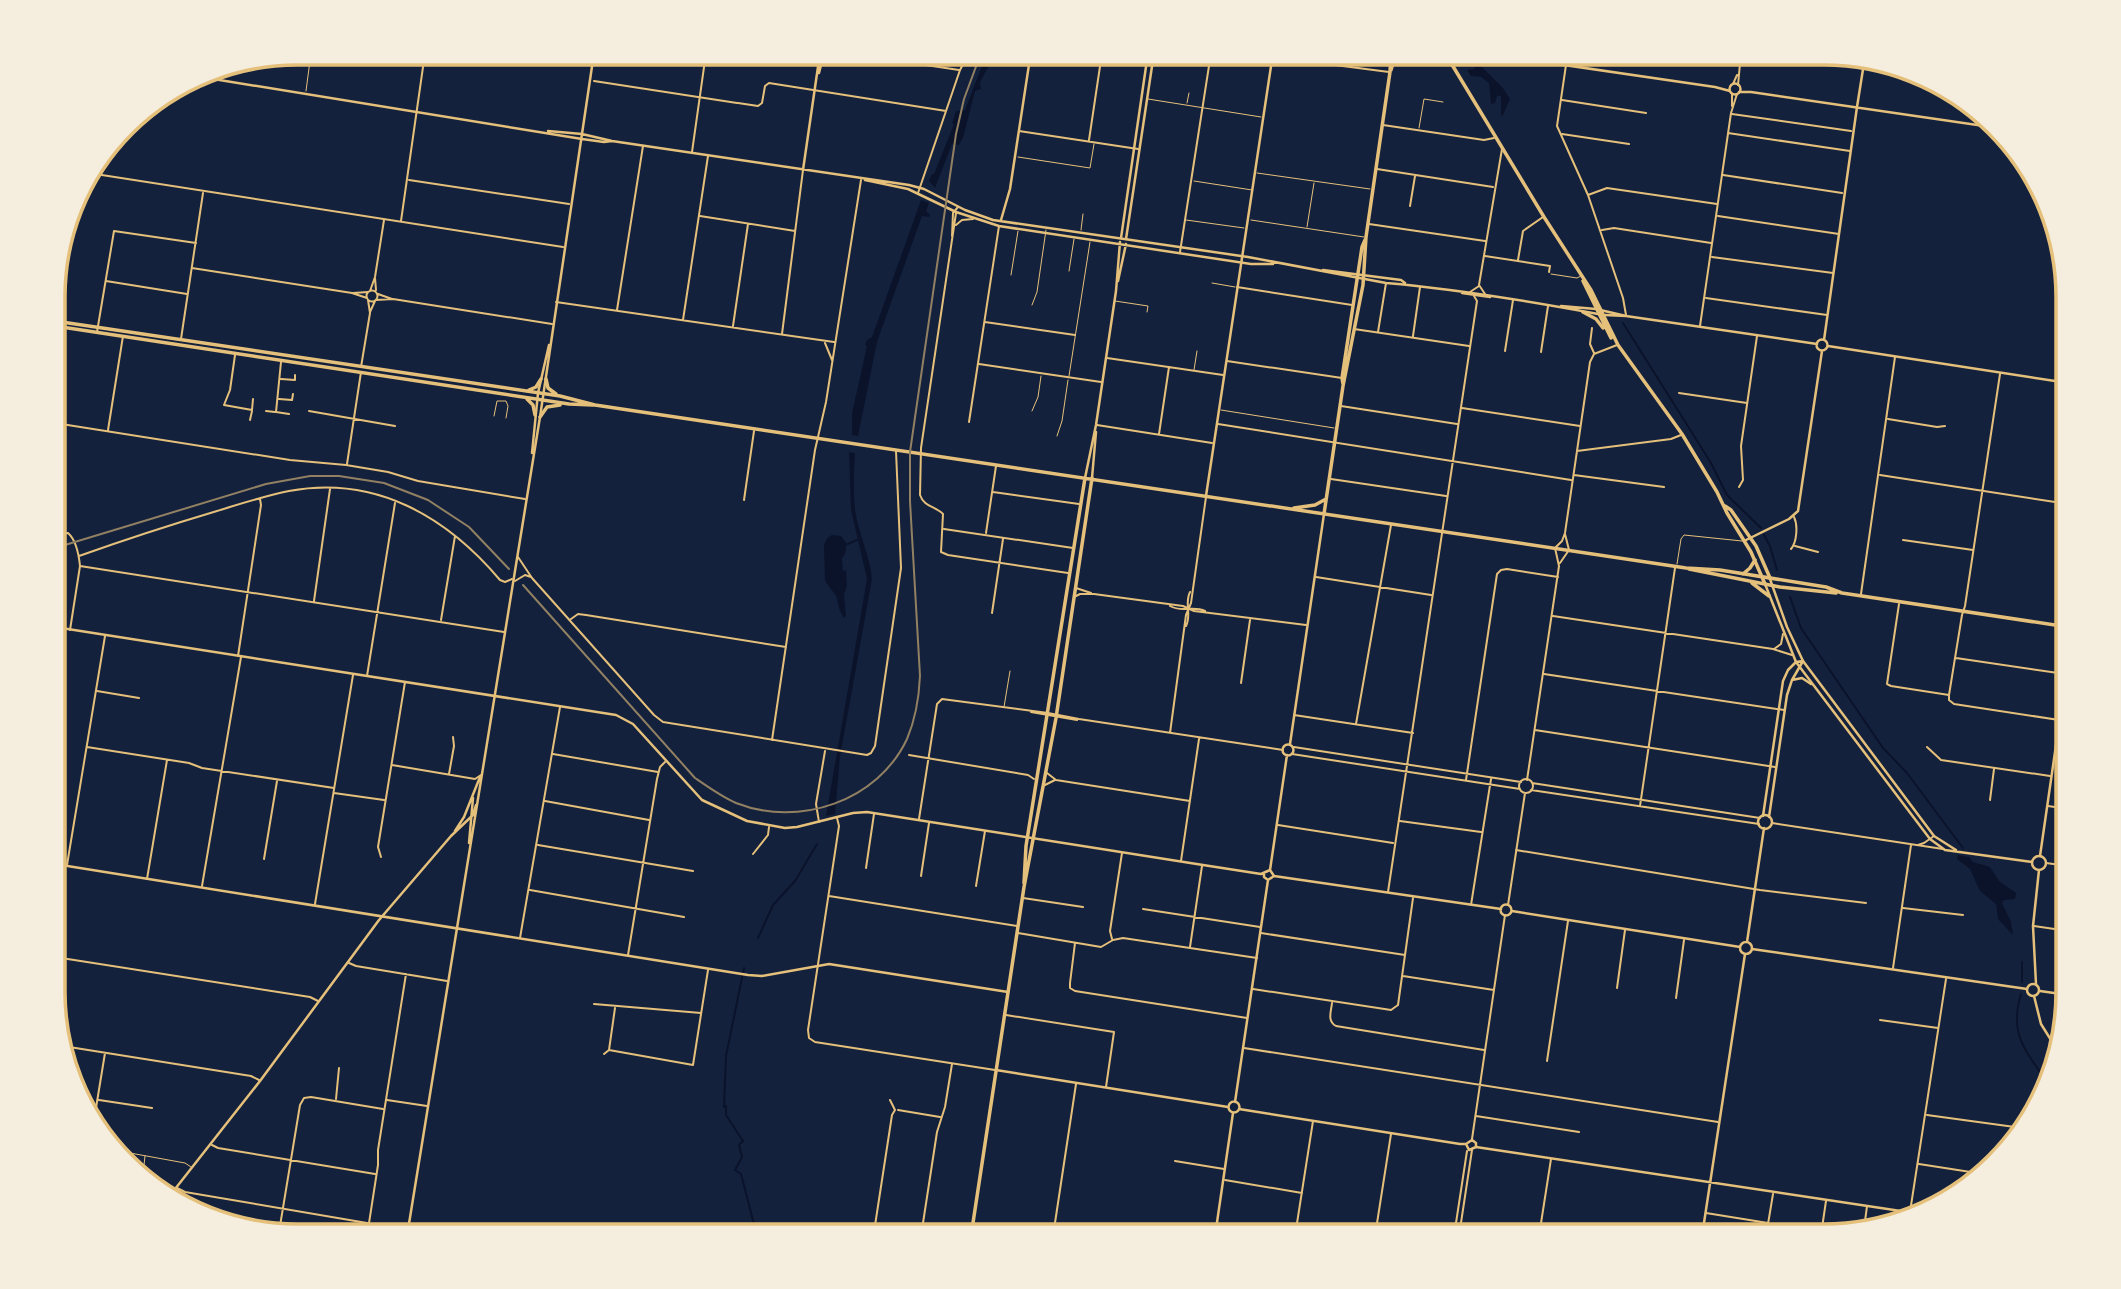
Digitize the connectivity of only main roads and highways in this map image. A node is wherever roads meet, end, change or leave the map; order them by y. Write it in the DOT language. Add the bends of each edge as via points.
graph roads {
  1 [pos="1391,65"];
  2 [pos="1452,65"];
  3 [pos="1458,65"];
  4 [pos="1458,76"];
  5 [pos="1366,237"];
  6 [pos="1583,312"];
  7 [pos="1600,312"];
  8 [pos="65,323"];
  9 [pos="65,327"];
  10 [pos="1352,329"];
  11 [pos="97,330"];
  12 [pos="1611,338"];
  13 [pos="180,343"];
  14 [pos="1618,345"];
  15 [pos="361,370"];
  16 [pos="541,379"];
  17 [pos="546,379"];
  18 [pos="1343,386"];
  19 [pos="524,391"];
  20 [pos="559,396"];
  21 [pos="521,397"];
  22 [pos="569,404"];
  23 [pos="595,405"];
  24 [pos="535,415"];
  25 [pos="541,417"];
  26 [pos="1086,478"];
  27 [pos="1092,478"];
  28 [pos="1326,498"];
  29 [pos="1725,506"];
  30 [pos="1292,509"];
  31 [pos="1324,513"];
  32 [pos="1755,559"];
  33 [pos="1686,568"];
  34 [pos="1743,574"];
  35 [pos="1762,577"];
  36 [pos="1770,578"];
  37 [pos="1750,582"];
  38 [pos="1765,584"];
  39 [pos="1842,593"];
  40 [pos="1769,596"];
  41 [pos="2056,624"];
  42 [pos="1024,887"];
  43 [pos="973,1224"];
  1 -- 5 [label="main road"];
  2 -- 4 [label="main road"];
  3 -- 4 [label="main road"];
  4 -- 7 [label="main road" via="1591,290"];
  5 -- 10 [label="main road" via="1364,277"];
  5 -- 10 [label="main road"];
  6 -- 12 [label="main road" via="1597,320"];
  7 -- 12 [label="main road"];
  7 -- 14 [label="main road"];
  8 -- 11 [label="main road"];
  9 -- 11 [label="main road"];
  10 -- 18 [label="main road"];
  10 -- 18 [label="main road"];
  11 -- 13 [label="main road"];
  11 -- 13 [label="main road"];
  12 -- 14 [label="main road"];
  13 -- 15 [label="main road"];
  13 -- 15 [label="main road"];
  14 -- 29 [label="main road" via="1682,434"];
  15 -- 19 [label="main road"];
  15 -- 21 [label="main road"];
  16 -- 19 [label="main road" via="536,387"];
  17 -- 20 [label="main road" via="550,390"];
  18 -- 28 [label="main road"];
  19 -- 20 [label="main road"];
  20 -- 23 [label="main road"];
  21 -- 22 [label="main road"];
  21 -- 24 [label="main road" via="532,404"];
  22 -- 23 [label="main road"];
  22 -- 25 [label="main road" via="550,405"];
  23 -- 26 [label="main road"];
  26 -- 27 [label="main road"];
  26 -- 42 [label="main road" via="1023,867"];
  27 -- 30 [label="main road"];
  27 -- 42 [label="main road" via="1056,716"];
  28 -- 30 [label="main road"];
  28 -- 31 [label="main road"];
  29 -- 32 [label="main road"];
  29 -- 36 [label="main road" via="1750,537"];
  30 -- 31 [label="main road"];
  31 -- 33 [label="main road"];
  32 -- 34 [label="main road"];
  32 -- 35 [label="main road"];
  33 -- 34 [label="main road"];
  33 -- 37 [label="main road"];
  34 -- 35 [label="main road"];
  35 -- 36 [label="main road"];
  35 -- 38 [label="main road"];
  36 -- 39 [label="main road"];
  37 -- 38 [label="main road"];
  37 -- 40 [label="main road"];
  38 -- 39 [label="main road"];
  39 -- 41 [label="main road"];
  42 -- 43 [label="main road"];
}
